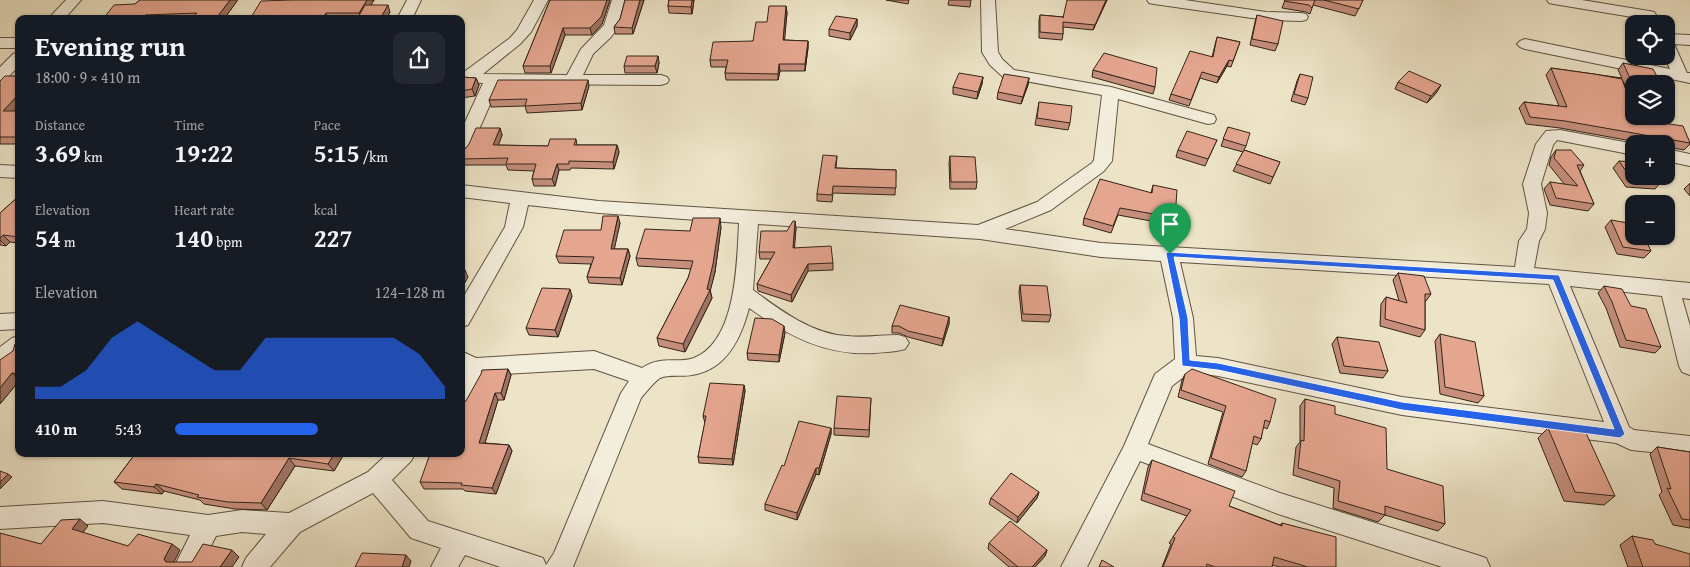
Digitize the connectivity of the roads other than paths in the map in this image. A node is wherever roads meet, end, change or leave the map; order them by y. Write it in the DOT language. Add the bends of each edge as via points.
graph roads {
  1 [pos="74,0"];
  2 [pos="414,0"];
  3 [pos="541,0"];
  4 [pos="619,0"];
  5 [pos="988,0"];
  6 [pos="1154,0"];
  7 [pos="1554,0"];
  8 [pos="59,15"];
  9 [pos="406,15"];
  10 [pos="1650,15"];
  11 [pos="1300,17"];
  12 [pos="1675,39"];
  13 [pos="1690,40"];
  14 [pos="0,43"];
  15 [pos="15,43"];
  16 [pos="1525,44"];
  17 [pos="1675,59"];
  18 [pos="465,76"];
  19 [pos="465,77"];
  20 [pos="1685,77"];
  21 [pos="493,79"];
  22 [pos="572,80"];
  23 [pos="661,80"];
  24 [pos="1111,92"];
  25 [pos="1208,119"];
  26 [pos="465,141"];
  27 [pos="1625,147"];
  28 [pos="1675,157"];
  29 [pos="1690,160"];
  30 [pos="0,171"];
  31 [pos="15,172"];
  32 [pos="465,191"];
  33 [pos="520,197"];
  34 [pos="749,216"];
  35 [pos="980,232"];
  36 [pos="1170,254"];
  37 [pos="1523,275"];
  38 [pos="1556,277"];
  39 [pos="1680,290"];
  40 [pos="744,294"];
  41 [pos="465,312"];
  42 [pos="0,322"];
  43 [pos="15,322"];
  44 [pos="898,343"];
  45 [pos="15,347"];
  46 [pos="0,359"];
  47 [pos="467,363"];
  48 [pos="1186,363"];
  49 [pos="1690,366"];
  50 [pos="645,378"];
  51 [pos="465,392"];
  52 [pos="1620,434"];
  53 [pos="1690,446"];
  54 [pos="1134,449"];
  55 [pos="400,457"];
  56 [pos="376,479"];
  57 [pos="0,518"];
  58 [pos="291,524"];
  59 [pos="208,526"];
  60 [pos="459,541"];
  61 [pos="187,567"];
  62 [pos="255,567"];
  63 [pos="444,567"];
  64 [pos="534,567"];
  65 [pos="558,567"];
  66 [pos="1074,567"];
  67 [pos="1477,567"];
  1 -- 8 [label="street"];
  2 -- 9 [label="street"];
  3 -- 18 [label="street" via="515,41"];
  4 -- 22 [label="street" via="609,30 586,52"];
  5 -- 24 [label="street" via="990,52 1009,74"];
  6 -- 11 [label="street" via="1266,16"];
  7 -- 10 [label="street"];
  12 -- 13 [label="street"];
  14 -- 15 [label="street"];
  16 -- 20 [label="street"];
  17 -- 20 [label="street"];
  19 -- 21 [label="street"];
  21 -- 22 [label="street"];
  21 -- 26 [label="street"];
  22 -- 23 [label="street"];
  24 -- 25 [label="street"];
  24 -- 35 [label="street" via="1103,161 1098,167 1044,206"];
  27 -- 37 [label="street" via="1552,135 1545,144 1532,184 1538,213 1536,229 1528,241"];
  28 -- 29 [label="street"];
  30 -- 31 [label="street"];
  32 -- 33 [label="street"];
  33 -- 34 [label="street" via="599,207"];
  33 -- 41 [label="street" via="514,227"];
  34 -- 35 [label="street"];
  34 -- 40 [label="street"];
  35 -- 36 [label="street" via="1101,250"];
  36 -- 37 [label="street"];
  36 -- 48 [label="street" via="1184,318"];
  37 -- 38 [label="street"];
  38 -- 39 [label="street"];
  38 -- 52 [label="street"];
  39 -- 49 [label="street"];
  40 -- 44 [label="street" via="772,314 828,341 842,344"];
  40 -- 50 [label="street" via="726,345 712,359 698,366 658,370"];
  42 -- 43 [label="street"];
  45 -- 46 [label="street"];
  47 -- 50 [label="street" via="594,360"];
  47 -- 51 [label="street" via="472,380"];
  48 -- 52 [label="street" via="1402,406"];
  48 -- 54 [label="street" via="1164,380"];
  50 -- 65 [label="street" via="632,393"];
  52 -- 53 [label="street" via="1631,440"];
  54 -- 66 [label="street"];
  54 -- 67 [label="street" via="1278,504"];
  55 -- 56 [label="street"];
  56 -- 58 [label="street"];
  56 -- 60 [label="street" via="420,530"];
  57 -- 59 [label="street" via="104,512"];
  58 -- 59 [label="street" via="242,521"];
  58 -- 62 [label="street"];
  59 -- 61 [label="street"];
  60 -- 63 [label="street"];
  60 -- 64 [label="street"];
}
